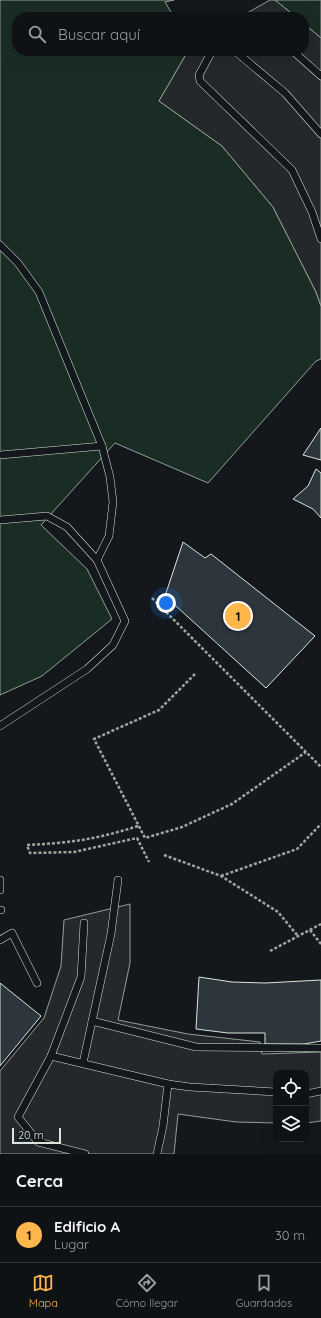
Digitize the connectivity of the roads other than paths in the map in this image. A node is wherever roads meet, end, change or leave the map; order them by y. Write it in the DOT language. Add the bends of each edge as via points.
graph roads {
  1 [pos="209,56"];
  2 [pos="241,56"];
  3 [pos="299,56"];
  4 [pos="321,76"];
  5 [pos="321,134"];
  6 [pos="321,239"];
  7 [pos="0,245"];
  8 [pos="102,446"];
  9 [pos="0,455"];
  10 [pos="0,520"];
  11 [pos="97,560"];
  12 [pos="0,726"];
  13 [pos="0,880"];
  14 [pos="118,880"];
  15 [pos="0,890"];
  16 [pos="84,923"];
  17 [pos="0,940"];
  18 [pos="37,983"];
  19 [pos="92,1021"];
  20 [pos="321,1048"];
  21 [pos="51,1056"];
  22 [pos="83,1063"];
  23 [pos="168,1084"];
  24 [pos="321,1091"];
  25 [pos="273,1092"];
  26 [pos="309,1093"];
  27 [pos="85,1154"];
  28 [pos="157,1154"];
  1 -- 6 [label="lane" via="199,75 200,81 292,170 312,212"];
  2 -- 5 [label="lane" via="285,92"];
  3 -- 4 [label="lane"];
  7 -- 8 [label="lane" via="18,263 39,292"];
  8 -- 9 [label="lane"];
  8 -- 11 [label="lane" via="113,502 109,536"];
  10 -- 11 [label="lane" via="47,516 67,527"];
  11 -- 12 [label="lane" via="125,620 113,645 87,669"];
  13 -- 15 [label="lane"];
  14 -- 19 [label="lane" via="111,934"];
  16 -- 21 [label="lane" via="81,977"];
  17 -- 18 [label="lane" via="12,932"];
  19 -- 20 [label="lane" via="196,1046"];
  19 -- 22 [label="lane"];
  21 -- 22 [label="lane"];
  21 -- 27 [label="lane" via="18,1117 38,1142"];
  22 -- 23 [label="lane"];
  23 -- 25 [label="lane"];
  23 -- 28 [label="lane"];
  24 -- 26 [label="lane"];
}
